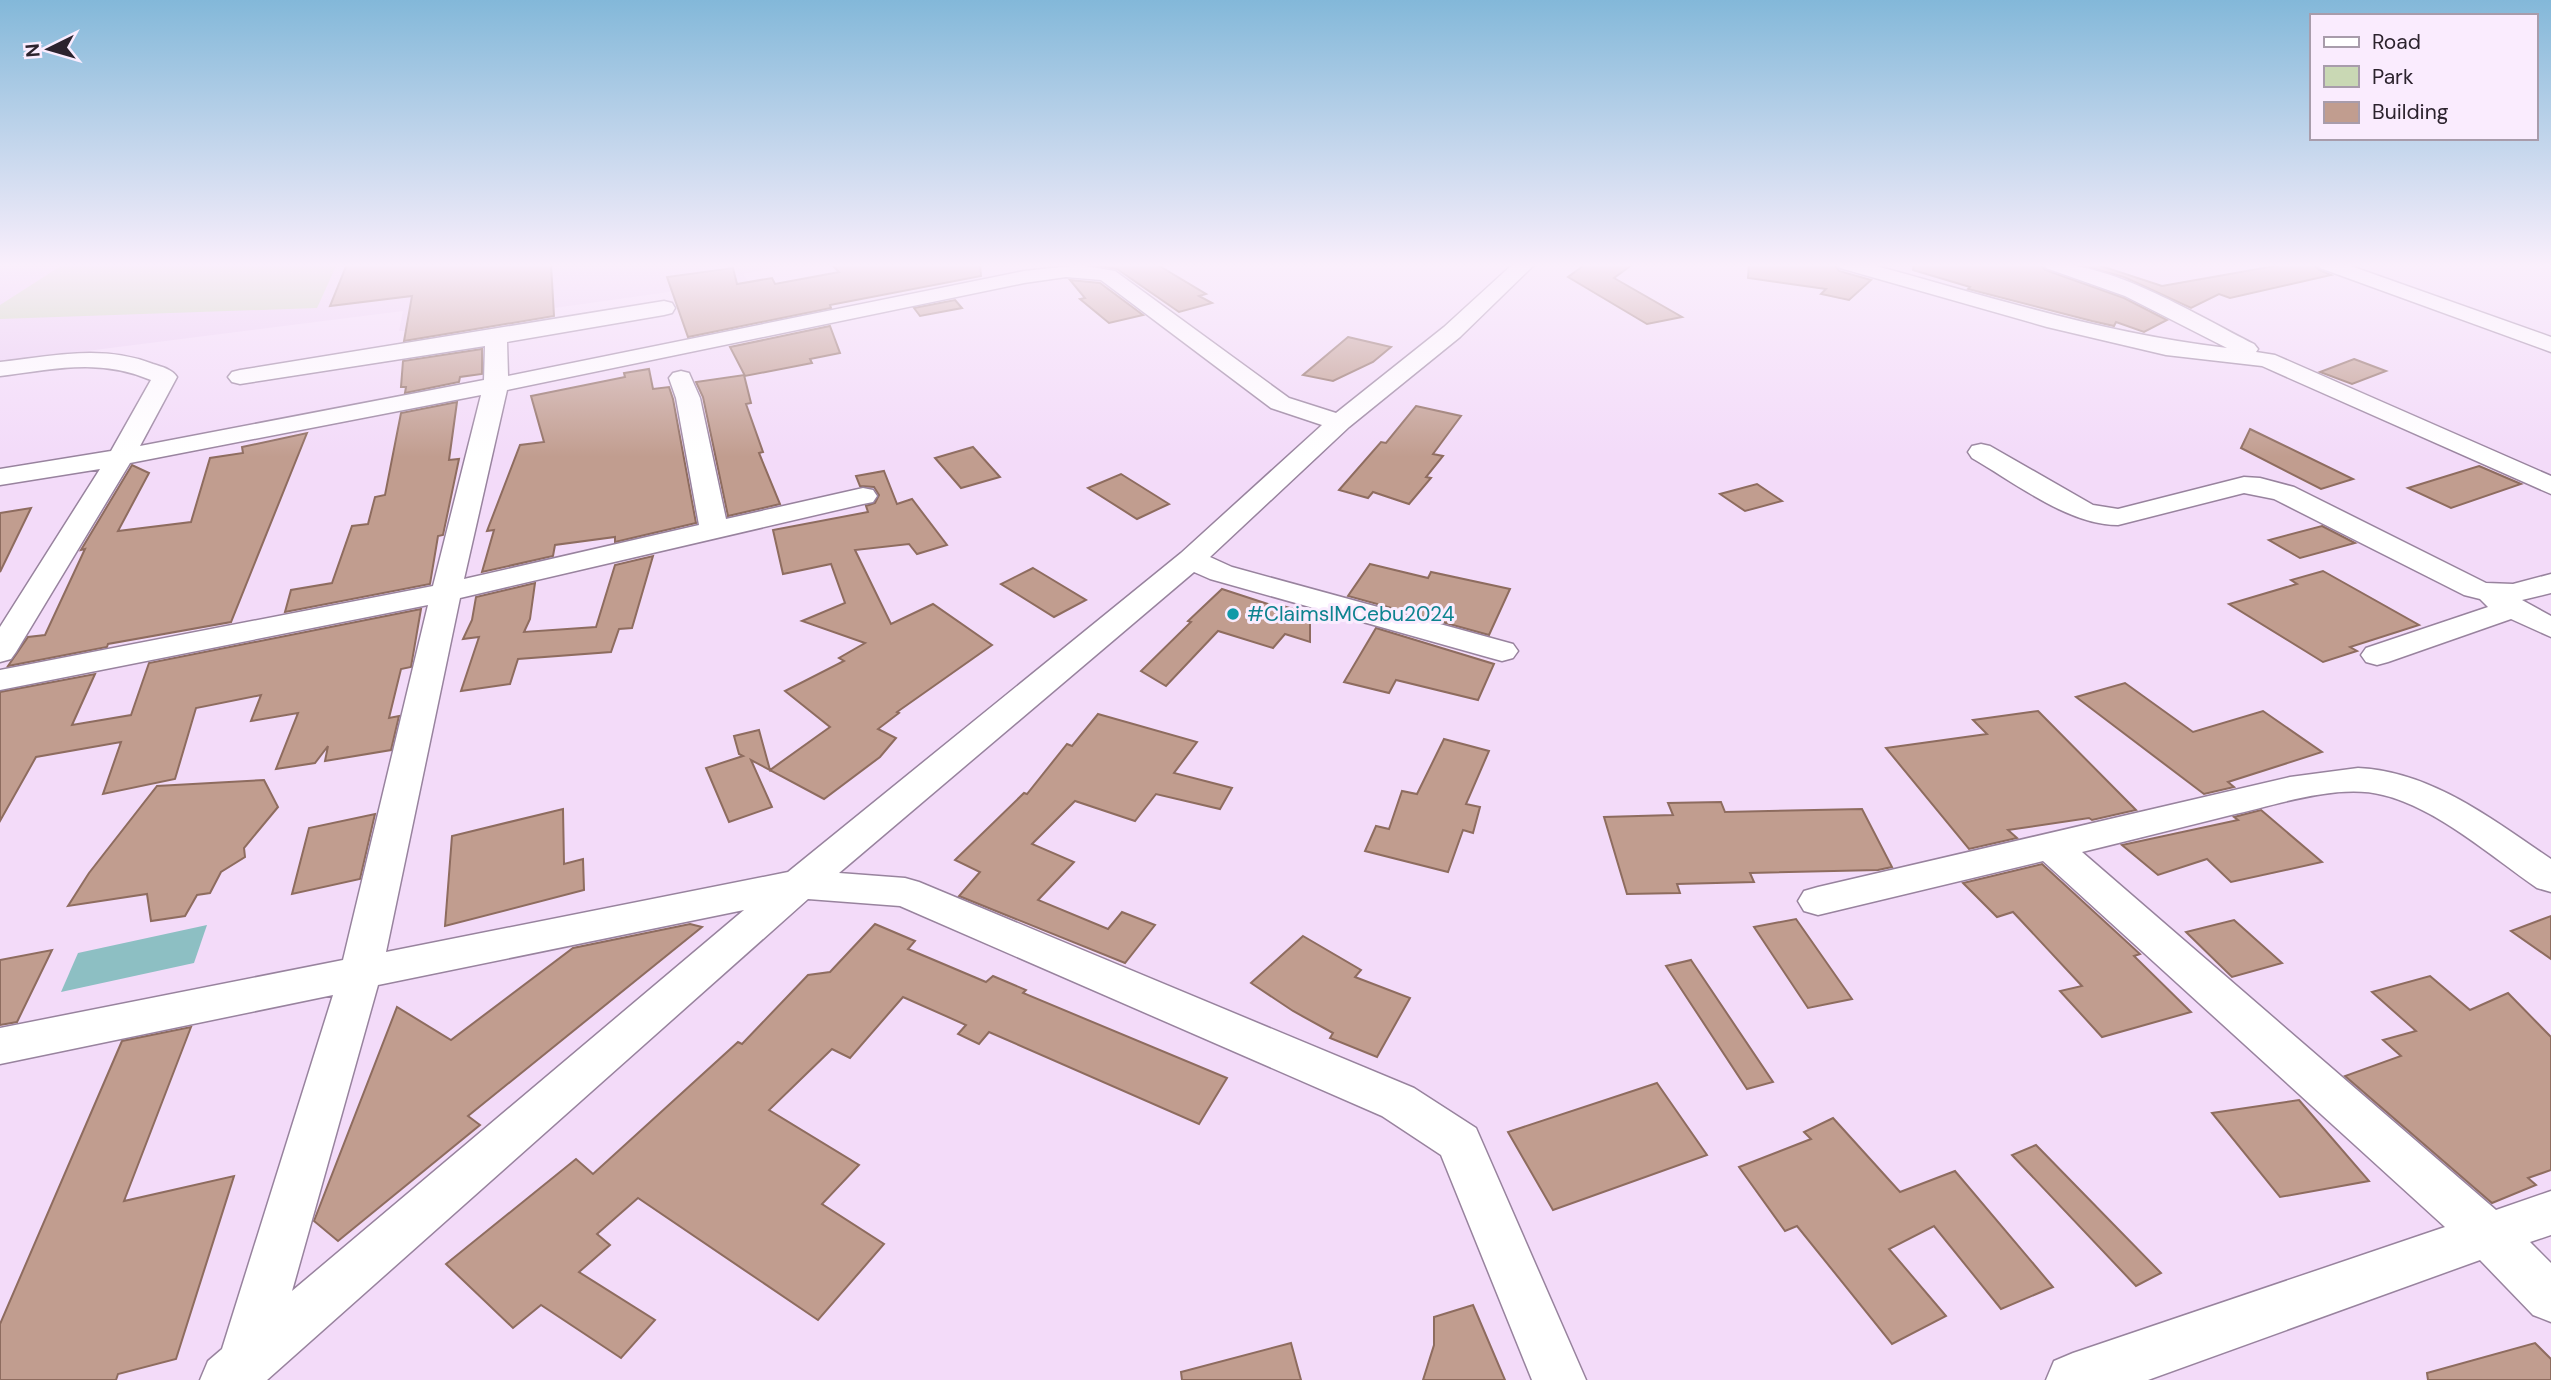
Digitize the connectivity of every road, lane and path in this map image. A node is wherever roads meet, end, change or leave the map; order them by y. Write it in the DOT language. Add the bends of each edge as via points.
graph roads {
  1 [pos="544,328"];
  2 [pos="771,328"];
  3 [pos="1180,328"];
  4 [pos="1456,328"];
  5 [pos="2085,328"];
  6 [pos="2207,328"];
  7 [pos="2505,328"];
  8 [pos="496,337"];
  9 [pos="2551,345"];
  10 [pos="2267,360"];
  11 [pos="0,369"];
  12 [pos="240,377"];
  13 [pos="681,378"];
  14 [pos="496,386"];
  15 [pos="1340,422"];
  16 [pos="1981,452"];
  17 [pos="120,458"];
  18 [pos="0,477"];
  19 [pos="2551,486"];
  20 [pos="863,496"];
  21 [pos="714,530"];
  22 [pos="1191,559"];
  23 [pos="2551,583"];
  24 [pos="2475,589"];
  25 [pos="446,592"];
  26 [pos="2514,608"];
  27 [pos="2551,628"];
  28 [pos="1502,650"];
  29 [pos="0,652"];
  30 [pos="2378,655"];
  31 [pos="0,680"];
  32 [pos="2052,847"];
  33 [pos="2551,878"];
  34 [pos="800,884"];
  35 [pos="1818,901"];
  36 [pos="361,972"];
  37 [pos="0,1046"];
  38 [pos="2551,1213"];
  39 [pos="2488,1234"];
  40 [pos="2551,1298"];
  41 [pos="236,1375"];
  42 [pos="1559,1380"];
  43 [pos="2073,1380"];
  1 -- 8 [label="street"];
  2 -- 14 [label="street"];
  3 -- 15 [label="street" via="1280,403"];
  4 -- 15 [label="street"];
  5 -- 10 [label="street" via="2166,348"];
  6 -- 10 [label="street"];
  7 -- 9 [label="street"];
  8 -- 12 [label="street"];
  8 -- 14 [label="street"];
  10 -- 19 [label="street"];
  11 -- 17 [label="street" via="91,358 131,363 165,377"];
  13 -- 21 [label="street"];
  14 -- 17 [label="street"];
  14 -- 25 [label="street"];
  15 -- 22 [label="street"];
  16 -- 24 [label="street" via="2083,511 2104,517 2237,486 2268,488"];
  17 -- 18 [label="street"];
  17 -- 29 [label="street"];
  20 -- 21 [label="street"];
  21 -- 25 [label="street"];
  22 -- 28 [label="street" via="1221,573"];
  22 -- 34 [label="street"];
  23 -- 24 [label="street" via="2515,595"];
  24 -- 26 [label="street"];
  25 -- 31 [label="street"];
  25 -- 36 [label="street"];
  26 -- 27 [label="street"];
  26 -- 30 [label="street"];
  32 -- 33 [label="street" via="2290,789 2339,781 2379,782 2409,790"];
  32 -- 35 [label="street"];
  32 -- 39 [label="street"];
  34 -- 36 [label="street"];
  34 -- 41 [label="street"];
  34 -- 42 [label="street" via="905,892 1398,1102 1449,1135 1459,1142"];
  36 -- 37 [label="street"];
  36 -- 41 [label="street"];
  38 -- 39 [label="street"];
  39 -- 40 [label="street"];
  39 -- 43 [label="street"];
}
